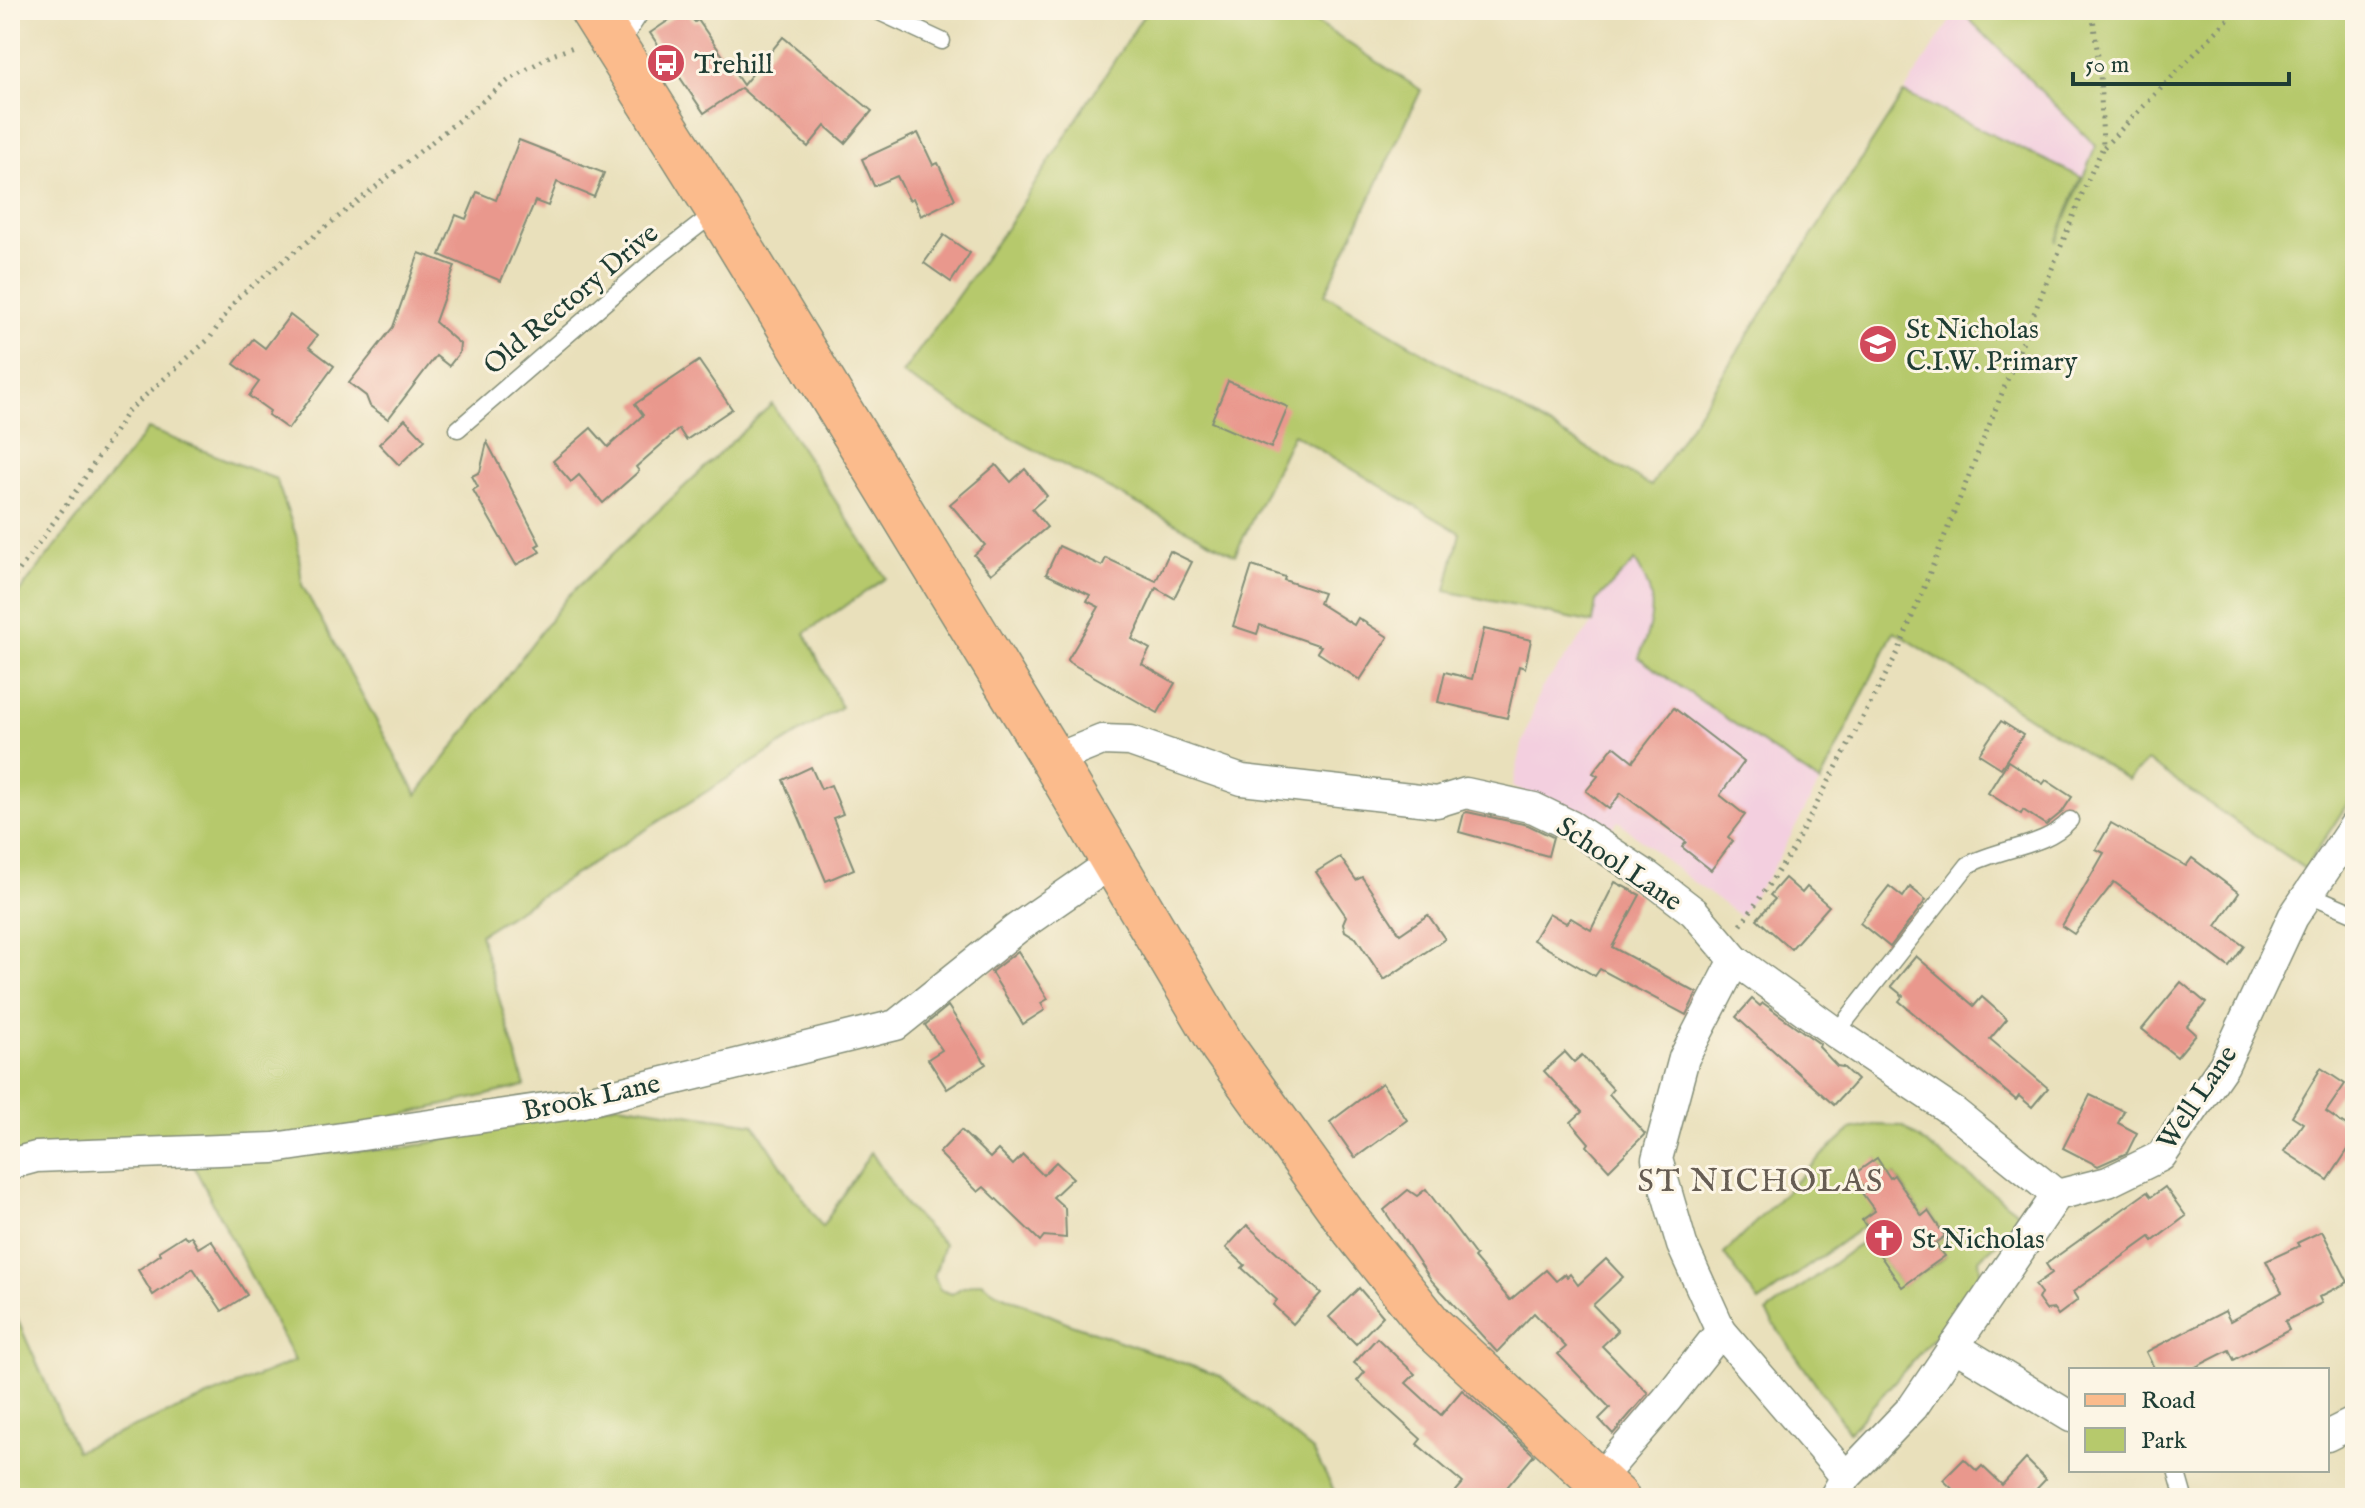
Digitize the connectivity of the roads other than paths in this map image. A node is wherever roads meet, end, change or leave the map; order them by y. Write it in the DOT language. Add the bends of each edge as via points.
graph roads {
  1 [pos="875,10"];
  2 [pos="612,24"];
  3 [pos="942,41"];
  4 [pos="718,210"];
  5 [pos="458,429"];
  6 [pos="1053,760"];
  7 [pos="2070,820"];
  8 [pos="2355,825"];
  9 [pos="1114,861"];
  10 [pos="2309,894"];
  11 [pos="2355,914"];
  12 [pos="1729,954"];
  13 [pos="1836,1033"];
  14 [pos="10,1164"];
  15 [pos="2057,1195"];
  16 [pos="1721,1331"];
  17 [pos="1954,1346"];
  18 [pos="2069,1416"];
  19 [pos="2355,1422"];
  20 [pos="2329,1435"];
  21 [pos="2177,1472"];
  22 [pos="1840,1488"];
  23 [pos="1608,1489"];
  24 [pos="2184,1498"];
  1 -- 3 [label="lane"];
  2 -- 4 [label="main road"];
  4 -- 5 [label="lane, Old Rectory Drive"];
  4 -- 6 [label="main road"];
  6 -- 9 [label="main road"];
  6 -- 12 [label="street, School Lane" via="1102,740 1130,741 1242,780 1437,802 1466,793 1534,808 1647,876 1694,912"];
  7 -- 13 [label="lane" via="2060,831 1968,865"];
  8 -- 10 [label="street, Well Lane"];
  9 -- 14 [label="street, Brook Lane" via="1016,929 896,1025 579,1103 274,1148 36,1157"];
  9 -- 23 [label="main road" via="1223,1047 1353,1228 1431,1326"];
  10 -- 11 [label="lane"];
  10 -- 15 [label="street, Well Lane" via="2293,917 2224,1065 2161,1156 2108,1182"];
  12 -- 13 [label="street, School Lane"];
  12 -- 16 [label="street" via="1684,1058 1657,1159 1682,1245"];
  13 -- 15 [label="street, School Lane" via="1955,1113"];
  15 -- 17 [label="street"];
  16 -- 22 [label="street"];
  16 -- 23 [label="street" via="1668,1398"];
  17 -- 18 [label="street"];
  17 -- 22 [label="street" via="1913,1407"];
  19 -- 20 [label="street"];
  21 -- 24 [label="lane"];
}
